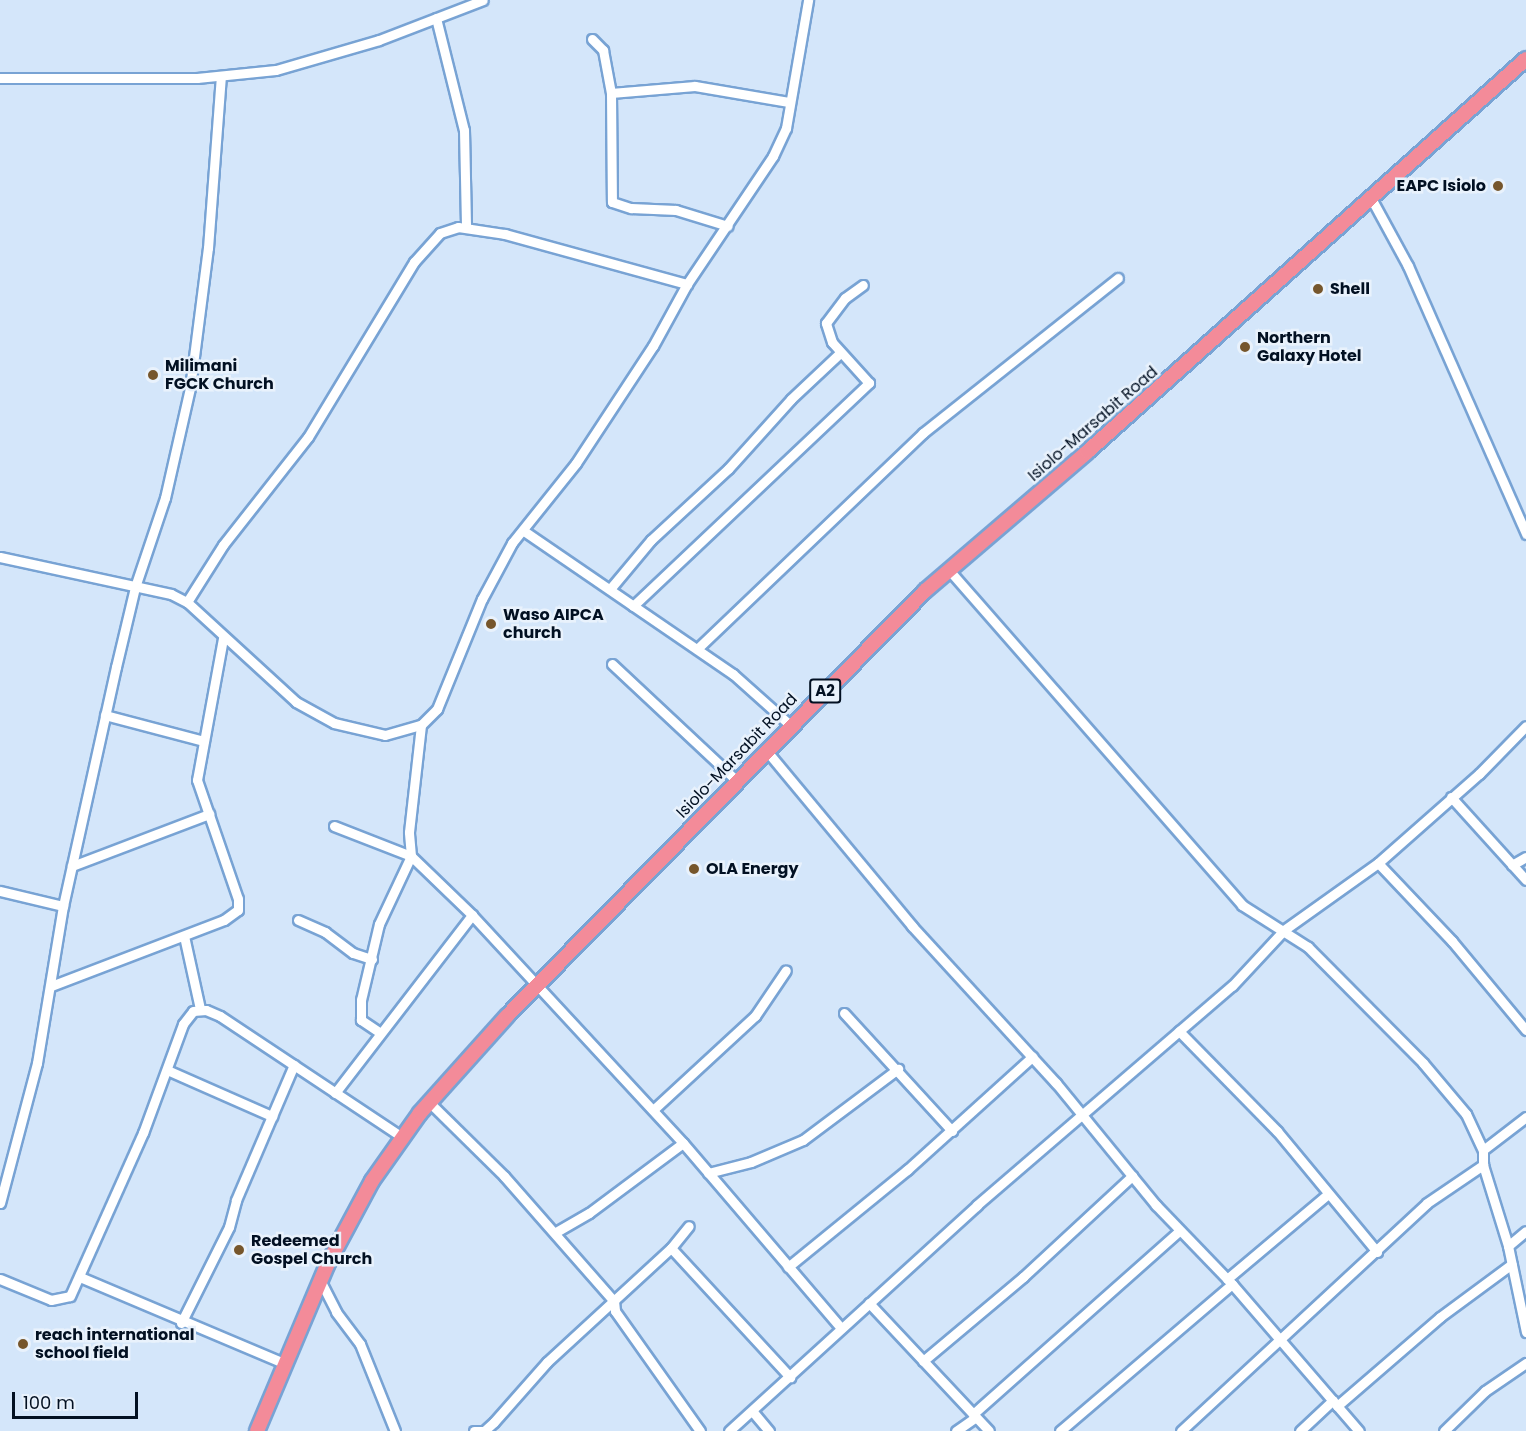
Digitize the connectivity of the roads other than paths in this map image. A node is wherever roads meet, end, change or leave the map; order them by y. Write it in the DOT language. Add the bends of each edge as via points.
graph roads {
  1 [pos="483,0"];
  2 [pos="808,0"];
  3 [pos="436,18"];
  4 [pos="592,39"];
  5 [pos="1526,59"];
  6 [pos="221,77"];
  7 [pos="0,78"];
  8 [pos="611,93"];
  9 [pos="789,102"];
  10 [pos="1371,198"];
  11 [pos="729,226"];
  12 [pos="466,227"];
  13 [pos="1118,278"];
  14 [pos="687,284"];
  15 [pos="862,285"];
  16 [pos="840,353"];
  17 [pos="524,531"];
  18 [pos="1526,534"];
  19 [pos="0,557"];
  20 [pos="949,570"];
  21 [pos="135,587"];
  22 [pos="610,589"];
  23 [pos="187,602"];
  24 [pos="633,606"];
  25 [pos="223,638"];
  26 [pos="697,649"];
  27 [pos="612,664"];
  28 [pos="105,715"];
  29 [pos="422,725"];
  30 [pos="790,725"];
  31 [pos="1526,726"];
  32 [pos="204,741"];
  33 [pos="766,750"];
  34 [pos="738,782"];
  35 [pos="1451,797"];
  36 [pos="209,814"];
  37 [pos="334,826"];
  38 [pos="411,856"];
  39 [pos="1526,856"];
  40 [pos="1378,863"];
  41 [pos="1512,865"];
  42 [pos="72,866"];
  43 [pos="1526,880"];
  44 [pos="0,891"];
  45 [pos="63,906"];
  46 [pos="472,915"];
  47 [pos="298,920"];
  48 [pos="1284,930"];
  49 [pos="184,936"];
  50 [pos="372,959"];
  51 [pos="786,970"];
  52 [pos="538,984"];
  53 [pos="51,986"];
  54 [pos="200,1009"];
  55 [pos="844,1013"];
  56 [pos="1526,1030"];
  57 [pos="1179,1031"];
  58 [pos="379,1032"];
  59 [pos="1032,1057"];
  60 [pos="294,1065"];
  61 [pos="167,1070"];
  62 [pos="898,1070"];
  63 [pos="335,1093"];
  64 [pos="429,1102"];
  65 [pos="653,1110"];
  66 [pos="272,1116"];
  67 [pos="1083,1118"];
  68 [pos="1526,1118"];
  69 [pos="952,1131"];
  70 [pos="402,1137"];
  71 [pos="683,1143"];
  72 [pos="1483,1150"];
  73 [pos="1483,1165"];
  74 [pos="708,1173"];
  75 [pos="1132,1176"];
  76 [pos="1328,1194"];
  77 [pos="0,1203"];
  78 [pos="689,1226"];
  79 [pos="1179,1230"];
  80 [pos="1526,1231"];
  81 [pos="556,1232"];
  82 [pos="1508,1246"];
  83 [pos="671,1248"];
  84 [pos="1377,1252"];
  85 [pos="1512,1264"];
  86 [pos="788,1267"];
  87 [pos="80,1277"];
  88 [pos="0,1279"];
  89 [pos="321,1280"];
  90 [pos="1229,1282"];
  91 [pos="614,1301"];
  92 [pos="869,1303"];
  93 [pos="1524,1313"];
  94 [pos="181,1323"];
  95 [pos="841,1328"];
  96 [pos="1526,1332"];
  97 [pos="1279,1343"];
  98 [pos="923,1361"];
  99 [pos="284,1363"];
  100 [pos="1526,1363"];
  101 [pos="790,1377"];
  102 [pos="1335,1403"];
  103 [pos="753,1412"];
  104 [pos="975,1415"];
  105 [pos="257,1431"];
  106 [pos="395,1431"];
  107 [pos="474,1431"];
  108 [pos="700,1431"];
  109 [pos="729,1431"];
  110 [pos="769,1431"];
  111 [pos="956,1431"];
  112 [pos="988,1431"];
  113 [pos="1060,1431"];
  114 [pos="1181,1431"];
  115 [pos="1300,1431"];
  116 [pos="1359,1431"];
  117 [pos="1444,1431"];
  1 -- 3 [label="street"];
  2 -- 9 [label="street"];
  3 -- 6 [label="street" via="312,62"];
  3 -- 12 [label="street" via="464,130"];
  4 -- 8 [label="street" via="603,50"];
  5 -- 10 [label="highway, Isiolo-Marsabit Road / A2"];
  6 -- 7 [label="street"];
  6 -- 21 [label="street" via="207,258 190,388 165,498"];
  8 -- 9 [label="street" via="695,86"];
  8 -- 11 [label="street" via="614,120 610,189 614,204 676,210"];
  9 -- 11 [label="street" via="786,128 773,156"];
  10 -- 18 [label="street" via="1408,266"];
  10 -- 20 [label="highway, Isiolo-Marsabit Road / A2"];
  11 -- 14 [label="street"];
  12 -- 14 [label="street"];
  12 -- 23 [label="street" via="440,233 421,252 309,437 223,545"];
  13 -- 26 [label="street" via="923,433"];
  14 -- 17 [label="street" via="632,379 576,463"];
  15 -- 16 [label="street" via="827,320 828,332"];
  16 -- 22 [label="street" via="791,399 728,469 651,540"];
  16 -- 24 [label="street" via="869,384 862,393"];
  17 -- 22 [label="street"];
  17 -- 29 [label="street" via="512,543 489,582 442,699"];
  19 -- 21 [label="street"];
  20 -- 30 [label="highway, Isiolo-Marsabit Road / A2"];
  20 -- 48 [label="street" via="1242,906"];
  21 -- 23 [label="street" via="171,594"];
  21 -- 28 [label="street"];
  22 -- 24 [label="street"];
  23 -- 25 [label="street"];
  24 -- 26 [label="street"];
  25 -- 29 [label="street" via="296,702 334,723 384,735"];
  25 -- 32 [label="street"];
  26 -- 30 [label="street" via="741,680"];
  27 -- 34 [label="street"];
  28 -- 32 [label="street"];
  28 -- 42 [label="street"];
  29 -- 38 [label="street" via="409,832"];
  30 -- 33 [label="highway, Isiolo-Marsabit Road / A2"];
  31 -- 35 [label="street"];
  32 -- 36 [label="street" via="197,780"];
  33 -- 34 [label="highway, Isiolo-Marsabit Road / A2"];
  33 -- 59 [label="street" via="912,926"];
  34 -- 52 [label="highway, Isiolo-Marsabit Road / A2"];
  35 -- 40 [label="street"];
  35 -- 41 [label="street"];
  36 -- 42 [label="street"];
  36 -- 49 [label="street" via="239,906 224,920"];
  37 -- 38 [label="street"];
  38 -- 46 [label="street"];
  38 -- 50 [label="street" via="379,924"];
  39 -- 41 [label="street"];
  40 -- 48 [label="street"];
  40 -- 56 [label="street" via="1452,941"];
  41 -- 43 [label="street"];
  42 -- 45 [label="street"];
  44 -- 45 [label="street"];
  45 -- 53 [label="street"];
  46 -- 52 [label="street"];
  46 -- 58 [label="street"];
  47 -- 50 [label="street" via="318,928 353,953"];
  48 -- 57 [label="street" via="1232,986"];
  48 -- 72 [label="street" via="1320,958 1434,1075 1466,1114"];
  49 -- 53 [label="street"];
  49 -- 54 [label="street"];
  50 -- 58 [label="street" via="359,1016"];
  51 -- 65 [label="street" via="755,1016"];
  52 -- 64 [label="highway, Isiolo-Marsabit Road / A2"];
  52 -- 65 [label="street"];
  53 -- 77 [label="street" via="37,1063"];
  54 -- 60 [label="street" via="220,1016"];
  54 -- 61 [label="street" via="193,1011 183,1024"];
  55 -- 62 [label="street"];
  57 -- 67 [label="street"];
  57 -- 76 [label="street" via="1277,1131"];
  58 -- 63 [label="street"];
  59 -- 67 [label="street"];
  59 -- 69 [label="street" via="997,1085"];
  60 -- 63 [label="street"];
  60 -- 66 [label="street"];
  61 -- 66 [label="street"];
  61 -- 87 [label="street"];
  62 -- 69 [label="street"];
  62 -- 74 [label="street" via="803,1140 752,1162"];
  63 -- 70 [label="street"];
  64 -- 70 [label="highway, Isiolo-Marsabit Road / A2"];
  64 -- 81 [label="street"];
  65 -- 71 [label="street"];
  66 -- 94 [label="street" via="229,1227"];
  67 -- 75 [label="street"];
  67 -- 92 [label="street" via="977,1205"];
  68 -- 72 [label="street"];
  69 -- 86 [label="street"];
  70 -- 89 [label="highway, Isiolo-Marsabit Road / A2" via="366,1190"];
  71 -- 74 [label="street"];
  71 -- 81 [label="street" via="579,1220"];
  72 -- 73 [label="street"];
  73 -- 82 [label="street"];
  73 -- 84 [label="street" via="1427,1203"];
  74 -- 86 [label="street"];
  75 -- 79 [label="street"];
  75 -- 98 [label="street" via="1040,1262"];
  76 -- 84 [label="street"];
  76 -- 90 [label="street"];
  78 -- 83 [label="street"];
  79 -- 90 [label="street"];
  79 -- 104 [label="street"];
  80 -- 82 [label="street"];
  81 -- 91 [label="street"];
  82 -- 85 [label="street"];
  83 -- 91 [label="street"];
  83 -- 101 [label="street"];
  84 -- 97 [label="street"];
  85 -- 93 [label="street"];
  85 -- 102 [label="street"];
  86 -- 95 [label="street"];
  87 -- 88 [label="street" via="70,1296 58,1302"];
  87 -- 94 [label="street"];
  89 -- 99 [label="highway, Isiolo-Marsabit Road / A2"];
  89 -- 106 [label="street" via="336,1312 360,1344"];
  90 -- 97 [label="street"];
  90 -- 113 [label="street"];
  91 -- 107 [label="street" via="547,1362 494,1422 484,1431"];
  91 -- 108 [label="street" via="615,1311"];
  92 -- 95 [label="street"];
  92 -- 98 [label="street"];
  93 -- 96 [label="street"];
  94 -- 99 [label="street"];
  95 -- 101 [label="street"];
  97 -- 102 [label="street"];
  97 -- 114 [label="street"];
  98 -- 104 [label="street"];
  99 -- 105 [label="highway, Isiolo-Marsabit Road / A2"];
  100 -- 117 [label="street" via="1485,1391"];
  101 -- 103 [label="street"];
  102 -- 115 [label="street"];
  102 -- 116 [label="street"];
  103 -- 109 [label="street"];
  103 -- 110 [label="street"];
  104 -- 111 [label="street"];
  104 -- 112 [label="street"];
}
